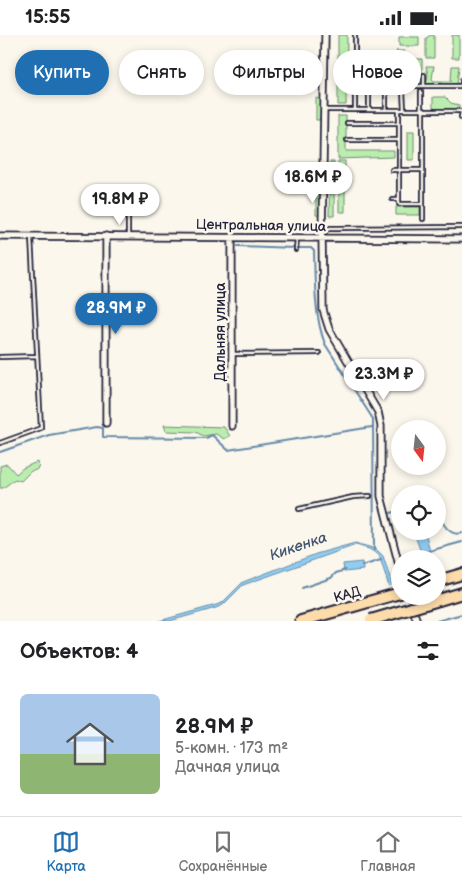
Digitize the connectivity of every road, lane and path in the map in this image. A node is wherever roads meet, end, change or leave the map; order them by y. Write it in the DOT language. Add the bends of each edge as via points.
graph roads {
  1 [pos="325,35"];
  2 [pos="355,35"];
  3 [pos="355,50"];
  4 [pos="424,75"];
  5 [pos="462,79"];
  6 [pos="424,86"];
  7 [pos="462,86"];
  8 [pos="421,91"];
  9 [pos="355,95"];
  10 [pos="369,95"];
  11 [pos="386,95"];
  12 [pos="403,95"];
  13 [pos="324,110"];
  14 [pos="355,110"];
  15 [pos="369,110"];
  16 [pos="386,110"];
  17 [pos="399,110"];
  18 [pos="404,110"];
  19 [pos="422,110"];
  20 [pos="462,111"];
  21 [pos="461,117"];
  22 [pos="347,123"];
  23 [pos="399,123"];
  24 [pos="347,140"];
  25 [pos="399,140"];
  26 [pos="392,170"];
  27 [pos="399,170"];
  28 [pos="423,170"];
  29 [pos="392,199"];
  30 [pos="399,199"];
  31 [pos="423,204"];
  32 [pos="128,211"];
  33 [pos="423,219"];
  34 [pos="462,227"];
  35 [pos="0,236"];
  36 [pos="322,236"];
  37 [pos="31,237"];
  38 [pos="106,237"];
  39 [pos="128,237"];
  40 [pos="232,237"];
  41 [pos="297,238"];
  42 [pos="462,239"];
  43 [pos="296,250"];
  44 [pos="318,353"];
  45 [pos="233,355"];
  46 [pos="37,356"];
  47 [pos="0,357"];
  48 [pos="106,423"];
  49 [pos="232,426"];
  50 [pos="0,443"];
  51 [pos="370,496"];
  52 [pos="299,509"];
  53 [pos="395,550"];
  54 [pos="462,574"];
  55 [pos="446,579"];
  56 [pos="462,593"];
  57 [pos="391,596"];
  58 [pos="414,613"];
  59 [pos="368,620"];
  60 [pos="301,621"];
  61 [pos="417,621"];
  1 -- 13 [label="street"];
  2 -- 3 [label="lane"];
  4 -- 6 [label="lane"];
  5 -- 7 [label="lane"];
  6 -- 7 [label="lane"];
  8 -- 19 [label="lane"];
  9 -- 14 [label="lane"];
  10 -- 15 [label="lane"];
  11 -- 16 [label="lane"];
  12 -- 18 [label="lane"];
  13 -- 14 [label="lane"];
  13 -- 36 [label="street"];
  14 -- 15 [label="lane"];
  15 -- 16 [label="lane"];
  16 -- 17 [label="lane"];
  17 -- 18 [label="lane"];
  17 -- 23 [label="lane"];
  18 -- 19 [label="lane"];
  19 -- 20 [label="lane"];
  19 -- 28 [label="lane"];
  20 -- 21 [label="lane"];
  22 -- 23 [label="lane"];
  23 -- 25 [label="lane"];
  24 -- 25 [label="lane"];
  25 -- 27 [label="lane"];
  26 -- 27 [label="lane"];
  27 -- 28 [label="lane"];
  27 -- 30 [label="lane"];
  28 -- 31 [label="lane"];
  29 -- 30 [label="lane"];
  30 -- 31 [label="lane" via="399,204"];
  31 -- 33 [label="lane"];
  32 -- 39 [label="lane"];
  34 -- 36 [label="lane" via="330,228"];
  35 -- 37 [label="street, Центральная улица"];
  36 -- 41 [label="street, Центральная улица"];
  36 -- 42 [label="street, Центральная улица"];
  36 -- 53 [label="street" via="326,323 373,403 380,421 379,496"];
  37 -- 38 [label="street, Центральная улица"];
  37 -- 46 [label="lane"];
  38 -- 39 [label="street, Центральная улица"];
  38 -- 48 [label="street"];
  39 -- 40 [label="street, Центральная улица"];
  40 -- 41 [label="street, Центральная улица"];
  40 -- 45 [label="street, Дальняя улица"];
  41 -- 43 [label="lane"];
  44 -- 45 [label="lane"];
  45 -- 49 [label="street, Дальняя улица"];
  46 -- 47 [label="lane"];
  46 -- 50 [label="lane" via="41,428"];
  51 -- 52 [label="lane"];
  54 -- 55 [label="highway"];
  56 -- 59 [label="highway, bridge"];
  57 -- 60 [label="highway, КАД"];
  58 -- 61 [label="street"];
}
